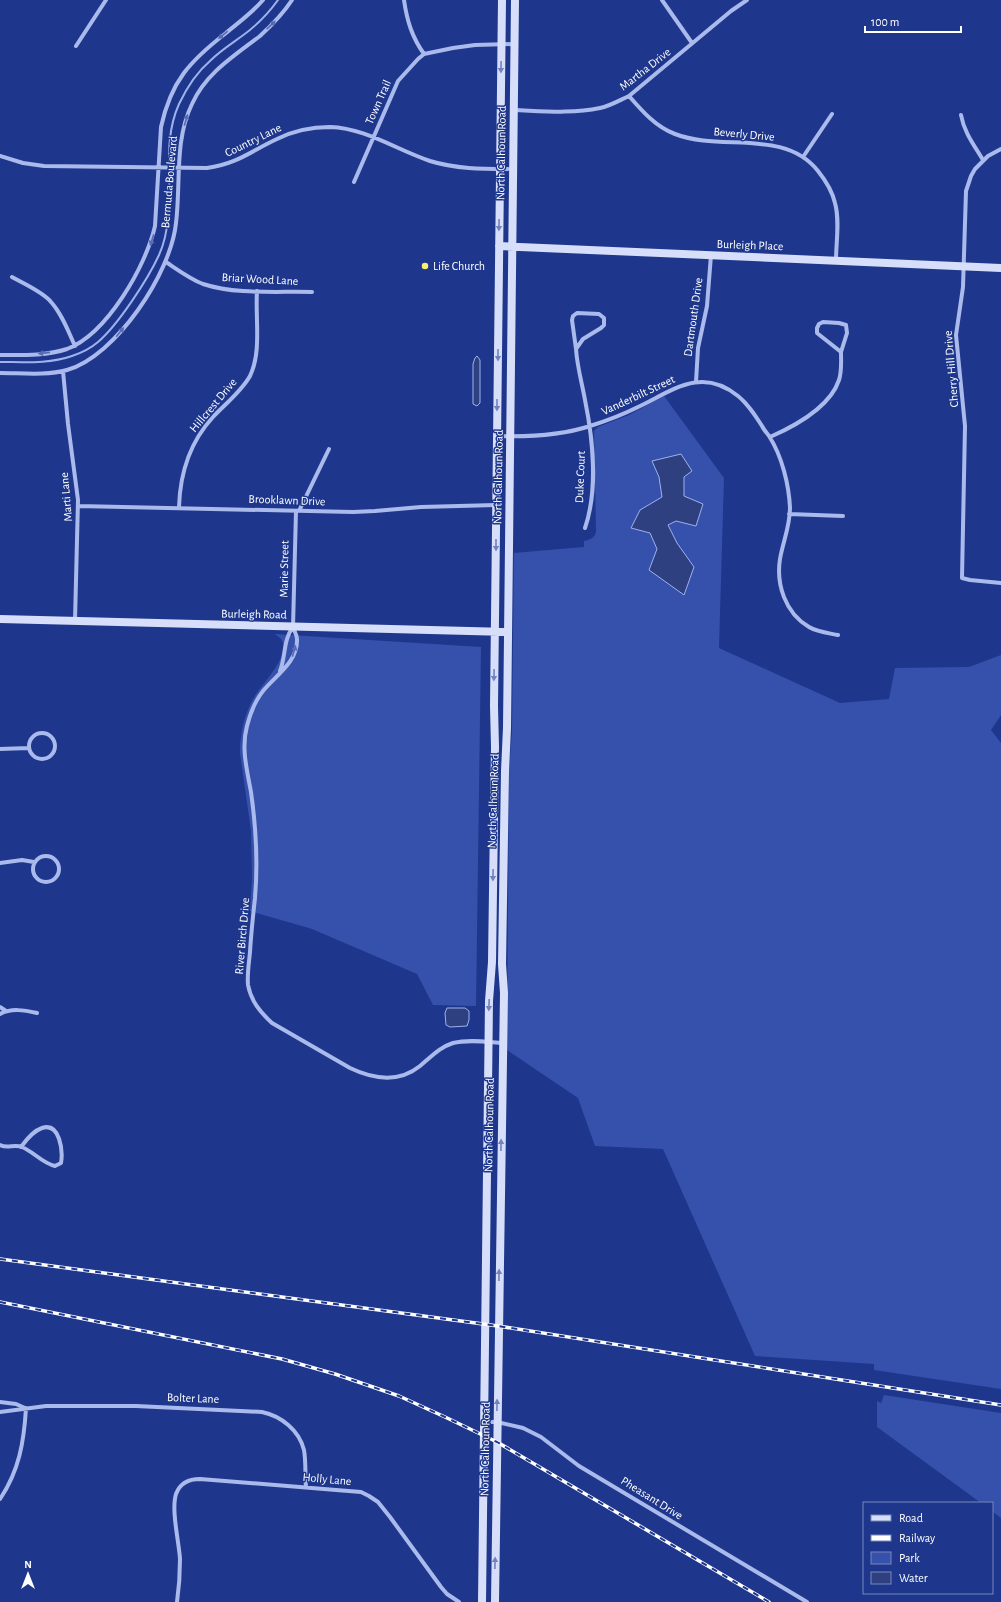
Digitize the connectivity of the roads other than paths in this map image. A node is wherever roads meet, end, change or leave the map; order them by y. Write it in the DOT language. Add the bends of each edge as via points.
graph roads {
  1 [pos="106,0"];
  2 [pos="263,0"];
  3 [pos="292,0"];
  4 [pos="404,0"];
  5 [pos="502,0"];
  6 [pos="515,0"];
  7 [pos="662,0"];
  8 [pos="747,0"];
  9 [pos="692,43"];
  10 [pos="501,44"];
  11 [pos="514,44"];
  12 [pos="76,46"];
  13 [pos="424,54"];
  14 [pos="629,96"];
  15 [pos="514,110"];
  16 [pos="832,114"];
  17 [pos="961,114"];
  18 [pos="373,137"];
  19 [pos="1001,149"];
  20 [pos="0,156"];
  21 [pos="803,156"];
  22 [pos="983,160"];
  23 [pos="158,168"];
  24 [pos="179,168"];
  25 [pos="504,169"];
  26 [pos="354,182"];
  27 [pos="499,246"];
  28 [pos="512,246"];
  29 [pos="711,255"];
  30 [pos="836,260"];
  31 [pos="166,262"];
  32 [pos="964,266"];
  33 [pos="1001,268"];
  34 [pos="12,277"];
  35 [pos="257,291"];
  36 [pos="312,292"];
  37 [pos="75,346"];
  38 [pos="576,349"];
  39 [pos="841,352"];
  40 [pos="0,355"];
  41 [pos="63,370"];
  42 [pos="0,373"];
  43 [pos="696,382"];
  44 [pos="589,427"];
  45 [pos="497,436"];
  46 [pos="510,436"];
  47 [pos="770,436"];
  48 [pos="329,449"];
  49 [pos="496,505"];
  50 [pos="78,506"];
  51 [pos="179,507"];
  52 [pos="298,511"];
  53 [pos="789,514"];
  54 [pos="842,516"];
  55 [pos="585,528"];
  56 [pos="1001,583"];
  57 [pos="0,620"];
  58 [pos="75,622"];
  59 [pos="293,627"];
  60 [pos="495,632"];
  61 [pos="508,632"];
  62 [pos="838,635"];
  63 [pos="280,671"];
  64 [pos="29,748"];
  65 [pos="0,749"];
  66 [pos="34,862"];
  67 [pos="0,863"];
  68 [pos="0,1007"];
  69 [pos="6,1011"];
  70 [pos="0,1014"];
  71 [pos="36,1014"];
  72 [pos="489,1042"];
  73 [pos="503,1043"];
  74 [pos="0,1145"];
  75 [pos="21,1147"];
  76 [pos="0,1402"];
  77 [pos="26,1408"];
  78 [pos="0,1412"];
  79 [pos="484,1422"];
  80 [pos="497,1422"];
  81 [pos="306,1487"];
  82 [pos="0,1499"];
  83 [pos="177,1602"];
  84 [pos="459,1602"];
  85 [pos="482,1602"];
  86 [pos="495,1602"];
  87 [pos="807,1602"];
  1 -- 12 [label="street"];
  2 -- 23 [label="street, Bermuda Boulevard, one-way" via="250,14 204,51 178,80 164,112"];
  24 -- 3 [label="street, Bermuda Boulevard, one-way" via="185,121 202,86 220,66 277,20"];
  4 -- 13 [label="street" via="411,31"];
  5 -- 10 [label="main road, North Calhoun Road"];
  6 -- 11 [label="main road, North Calhoun Road"];
  7 -- 9 [label="street"];
  8 -- 9 [label="street, Martha Drive"];
  9 -- 14 [label="street, Martha Drive"];
  10 -- 11 [label="street"];
  10 -- 13 [label="street" via="453,48"];
  10 -- 25 [label="main road, North Calhoun Road, one-way"];
  11 -- 15 [label="main road, North Calhoun Road"];
  13 -- 18 [label="street, Town Trail" via="398,81"];
  14 -- 15 [label="street, Martha Drive" via="601,108 584,111"];
  14 -- 21 [label="street, Beverly Drive" via="651,119 680,136 704,141 774,146"];
  15 -- 28 [label="main road, North Calhoun Road"];
  16 -- 21 [label="street"];
  17 -- 22 [label="street" via="968,136"];
  18 -- 24 [label="street, Country Lane" via="339,128 305,129 278,138 248,155 219,166"];
  18 -- 25 [label="street, Country Lane" via="419,157 446,165"];
  18 -- 26 [label="street, Town Trail"];
  19 -- 22 [label="street, Cherry Hill Drive"];
  20 -- 23 [label="street, Country Lane" via="17,162 44,166"];
  21 -- 30 [label="street, Beverly Drive" via="816,168 832,192 837,216"];
  22 -- 32 [label="street, Cherry Hill Drive" via="971,176 966,191"];
  23 -- 24 [label="street, Country Lane"];
  23 -- 37 [label="street, Bermuda Boulevard, one-way" via="155,226 147,253 107,318 97,330"];
  24 -- 31 [label="street, Bermuda Boulevard" via="174,239"];
  25 -- 27 [label="main road, North Calhoun Road, one-way"];
  27 -- 28 [label="main road, Burleigh Place"];
  27 -- 45 [label="main road, North Calhoun Road, one-way"];
  28 -- 29 [label="main road, Burleigh Place"];
  28 -- 46 [label="main road, North Calhoun Road"];
  29 -- 30 [label="main road, Burleigh Place"];
  29 -- 43 [label="street, Dartmouth Drive" via="707,306 698,348"];
  30 -- 32 [label="main road, Burleigh Place"];
  31 -- 35 [label="street, Briar Wood Lane" via="204,284"];
  41 -- 31 [label="street, Bermuda Boulevard, one-way" via="85,362 110,344 145,299"];
  32 -- 33 [label="main road, Burleigh Place"];
  32 -- 56 [label="street, Cherry Hill Drive" via="956,335 965,426 962,578"];
  34 -- 37 [label="street" via="51,301"];
  35 -- 36 [label="street, Briar Wood Lane"];
  35 -- 51 [label="street, Hillcrest Drive" via="256,349 250,376 205,427 192,447 184,472"];
  37 -- 40 [label="street, Bermuda Boulevard, one-way" via="51,352"];
  38 -- 38 [label="street, Duke Court" via="583,339 604,325 602,315 574,314 572,320"];
  38 -- 44 [label="street, Duke Court"];
  39 -- 39 [label="street" via="847,333 846,325 823,322 818,324 817,333 820,337"];
  39 -- 47 [label="street" via="839,380 824,403 808,416"];
  41 -- 42 [label="street, Bermuda Boulevard" via="43,373"];
  41 -- 50 [label="street, Marti Lane"];
  43 -- 44 [label="street, Vanderbilt Street" via="674,388 638,407"];
  43 -- 47 [label="street, Vanderbilt Street" via="714,384 736,394"];
  44 -- 46 [label="street, Vanderbilt Street" via="545,435"];
  44 -- 55 [label="street, Duke Court" via="592,477"];
  45 -- 46 [label="street, Vanderbilt Street"];
  45 -- 49 [label="main road, North Calhoun Road"];
  46 -- 61 [label="main road, North Calhoun Road"];
  47 -- 53 [label="street, Vanderbilt Street" via="784,470 789,496"];
  48 -- 52 [label="street, Marie Street"];
  49 -- 52 [label="street, Brooklawn Drive" via="375,511"];
  49 -- 60 [label="main road, North Calhoun Road, one-way"];
  50 -- 51 [label="street, Brooklawn Drive"];
  50 -- 58 [label="street, Marti Lane"];
  51 -- 52 [label="street, Brooklawn Drive"];
  52 -- 59 [label="street, Marie Street"];
  53 -- 54 [label="street"];
  53 -- 62 [label="street, Vanderbilt Street" via="779,566 779,582 784,598 799,620 809,627"];
  57 -- 58 [label="main road, Burleigh Road"];
  58 -- 59 [label="main road, Burleigh Road"];
  59 -- 60 [label="main road, Burleigh Road"];
  59 -- 63 [label="street, River Birch Drive" via="286,639 285,657"];
  63 -- 59 [label="street, River Birch Drive, one-way" via="286,667 295,650 297,638"];
  60 -- 61 [label="main road, Burleigh Road"];
  60 -- 72 [label="main road, North Calhoun Road, one-way"];
  61 -- 73 [label="main road, North Calhoun Road" via="502,933"];
  63 -- 72 [label="street, River Birch Drive" via="257,701 245,734 245,761 256,846 256,881 248,975 251,996 256,1006 272,1023 350,1068 379,1078 411,1072 439,1050 453,1043"];
  64 -- 64 [label="street" via="36,758 44,759 52,755 55,743 50,736 42,733 31,739"];
  64 -- 65 [label="street"];
  66 -- 66 [label="street" via="44,856 52,857 58,862 58,875 51,881 41,882 32,872"];
  66 -- 67 [label="street" via="22,860"];
  68 -- 69 [label="street"];
  69 -- 70 [label="street"];
  69 -- 71 [label="street" via="28,1011"];
  72 -- 73 [label="street, River Birch Drive"];
  72 -- 79 [label="main road, North Calhoun Road"];
  80 -- 73 [label="main road, North Calhoun Road, one-way"];
  74 -- 75 [label="street"];
  75 -- 75 [label="street" via="34,1132 49,1128 56,1133 61,1143 61,1163 55,1166 46,1164"];
  76 -- 77 [label="street, Bolter Lane"];
  77 -- 78 [label="street, Bolter Lane"];
  77 -- 81 [label="street, Bolter Lane" via="136,1406 269,1413 287,1424 301,1441"];
  77 -- 82 [label="street" via="21,1454 15,1472"];
  79 -- 80 [label="street, Pheasant Drive"];
  79 -- 85 [label="main road, North Calhoun Road"];
  86 -- 80 [label="main road, North Calhoun Road, one-way"];
  80 -- 87 [label="street, Pheasant Drive" via="522,1428 541,1437 579,1466"];
  81 -- 83 [label="street, Holly Lane" via="194,1479 183,1484 176,1494 175,1507 180,1558"];
  81 -- 84 [label="street, Holly Lane" via="360,1492 378,1502 441,1587"];
}
